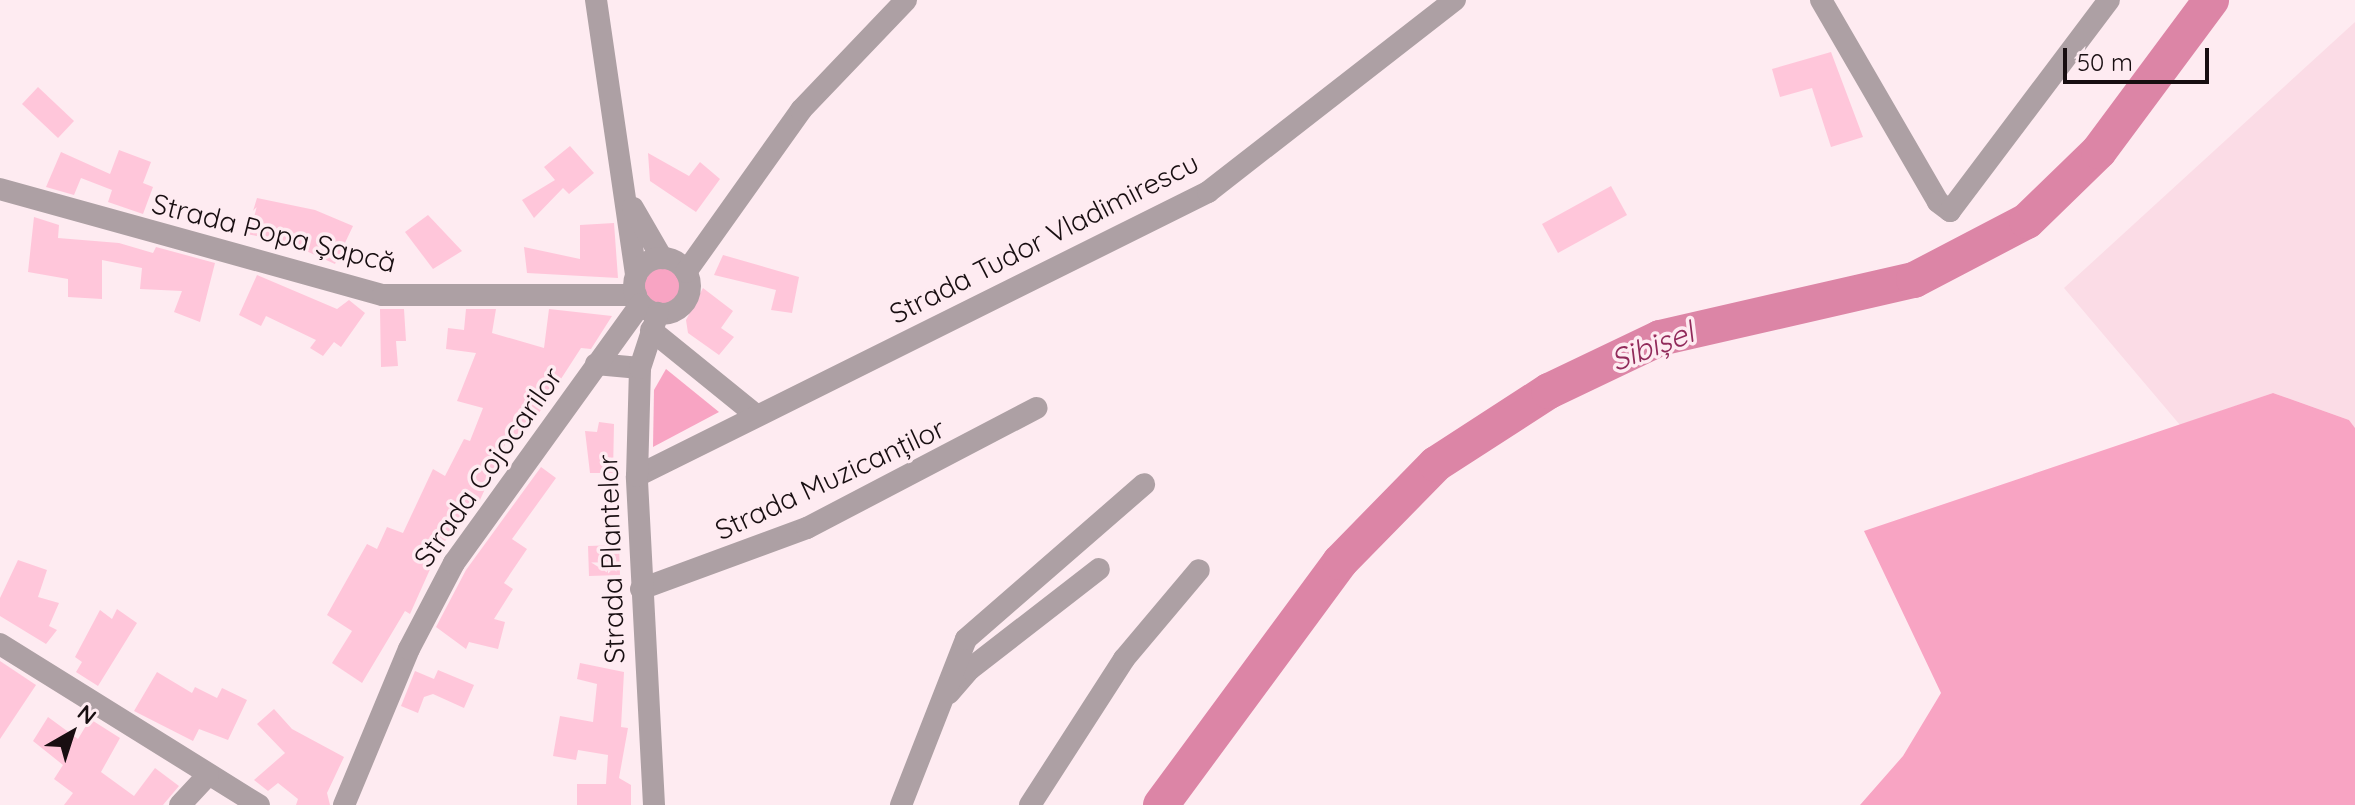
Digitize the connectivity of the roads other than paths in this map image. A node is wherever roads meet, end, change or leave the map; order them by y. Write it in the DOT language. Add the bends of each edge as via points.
graph roads {
  1 [pos="596,0"];
  2 [pos="906,0"];
  3 [pos="1455,0"];
  4 [pos="1821,0"];
  5 [pos="2109,0"];
  6 [pos="0,189"];
  7 [pos="628,200"];
  8 [pos="662,258"];
  9 [pos="686,272"];
  10 [pos="644,304"];
  11 [pos="596,364"];
  12 [pos="640,368"];
  13 [pos="1037,408"];
  14 [pos="756,415"];
  15 [pos="637,476"];
  16 [pos="1144,484"];
  17 [pos="1099,569"];
  18 [pos="1199,570"];
  19 [pos="641,589"];
  20 [pos="0,644"];
  21 [pos="942,703"];
  22 [pos="208,775"];
  23 [pos="180,805"];
  24 [pos="259,805"];
  25 [pos="344,805"];
  26 [pos="654,805"];
  27 [pos="901,805"];
  28 [pos="1030,805"];
  1 -- 7 [label="street, Strada Plantelor"];
  2 -- 9 [label="street" via="801,110"];
  3 -- 14 [label="street, Strada Tudor Vladimirescu" via="1208,192"];
  4 -- 5 [label="street" via="1938,202 1950,211 1960,205"];
  6 -- 10 [label="street, Strada Popa Șapcă" via="383,295"];
  7 -- 8 [label="street, Strada Plantelor"];
  7 -- 10 [label="street, Strada Plantelor"];
  8 -- 9 [label="street"];
  8 -- 10 [label="street"];
  9 -- 10 [label="street" via="689,289 682,305"];
  10 -- 11 [label="street, Strada Cojocarilor"];
  10 -- 12 [label="street, Strada Plantelor"];
  10 -- 14 [label="street"];
  11 -- 12 [label="street"];
  11 -- 25 [label="street, Strada Cojocarilor" via="454,563 409,649"];
  12 -- 15 [label="street, Strada Plantelor"];
  13 -- 19 [label="street, Strada Muzicanților" via="807,528"];
  14 -- 15 [label="street, Strada Tudor Vladimirescu"];
  15 -- 19 [label="street, Strada Plantelor"];
  16 -- 21 [label="street" via="966,639"];
  17 -- 21 [label="street" via="970,669"];
  18 -- 28 [label="street" via="1124,659"];
  19 -- 26 [label="street, Strada Plantelor"];
  20 -- 22 [label="street"];
  21 -- 27 [label="street"];
  22 -- 23 [label="street"];
  22 -- 24 [label="street"];
}
